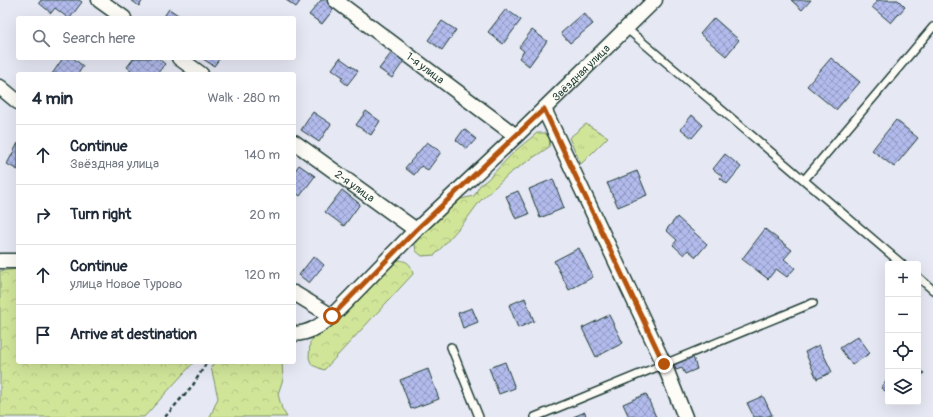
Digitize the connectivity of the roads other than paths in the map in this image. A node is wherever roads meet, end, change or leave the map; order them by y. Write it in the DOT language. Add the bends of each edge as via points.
graph roads {
  1 [pos="99,0"];
  2 [pos="335,0"];
  3 [pos="650,1"];
  4 [pos="121,16"];
  5 [pos="933,27"];
  6 [pos="626,28"];
  7 [pos="182,60"];
  8 [pos="198,72"];
  9 [pos="0,87"];
  10 [pos="16,100"];
  11 [pos="544,109"];
  12 [pos="516,136"];
  13 [pos="296,143"];
  14 [pos="804,180"];
  15 [pos="416,230"];
  16 [pos="0,261"];
  17 [pos="16,261"];
  18 [pos="898,261"];
  19 [pos="921,280"];
  20 [pos="933,290"];
  21 [pos="296,294"];
  22 [pos="813,303"];
  23 [pos="332,316"];
  24 [pos="296,334"];
  25 [pos="451,347"];
  26 [pos="664,364"];
  27 [pos="479,417"];
  28 [pos="534,417"];
  29 [pos="685,417"];
  1 -- 4 [label="street"];
  2 -- 12 [label="street, 1-я улица"];
  3 -- 6 [label="street, Звёздная улица"];
  5 -- 14 [label="lane"];
  6 -- 11 [label="street, Звёздная улица"];
  6 -- 14 [label="lane"];
  7 -- 8 [label="street"];
  9 -- 10 [label="street"];
  11 -- 12 [label="street, Звёздная улица"];
  11 -- 26 [label="street"];
  12 -- 15 [label="street, Звёздная улица"];
  13 -- 15 [label="street, 2-я улица"];
  14 -- 18 [label="lane"];
  15 -- 23 [label="street, Звёздная улица"];
  16 -- 17 [label="street"];
  19 -- 20 [label="lane"];
  21 -- 23 [label="street"];
  22 -- 26 [label="lane"];
  23 -- 24 [label="street, Звёздная улица" via="320,326 305,333"];
  25 -- 27 [label="lane"];
  26 -- 28 [label="lane"];
  26 -- 29 [label="street"];
}
